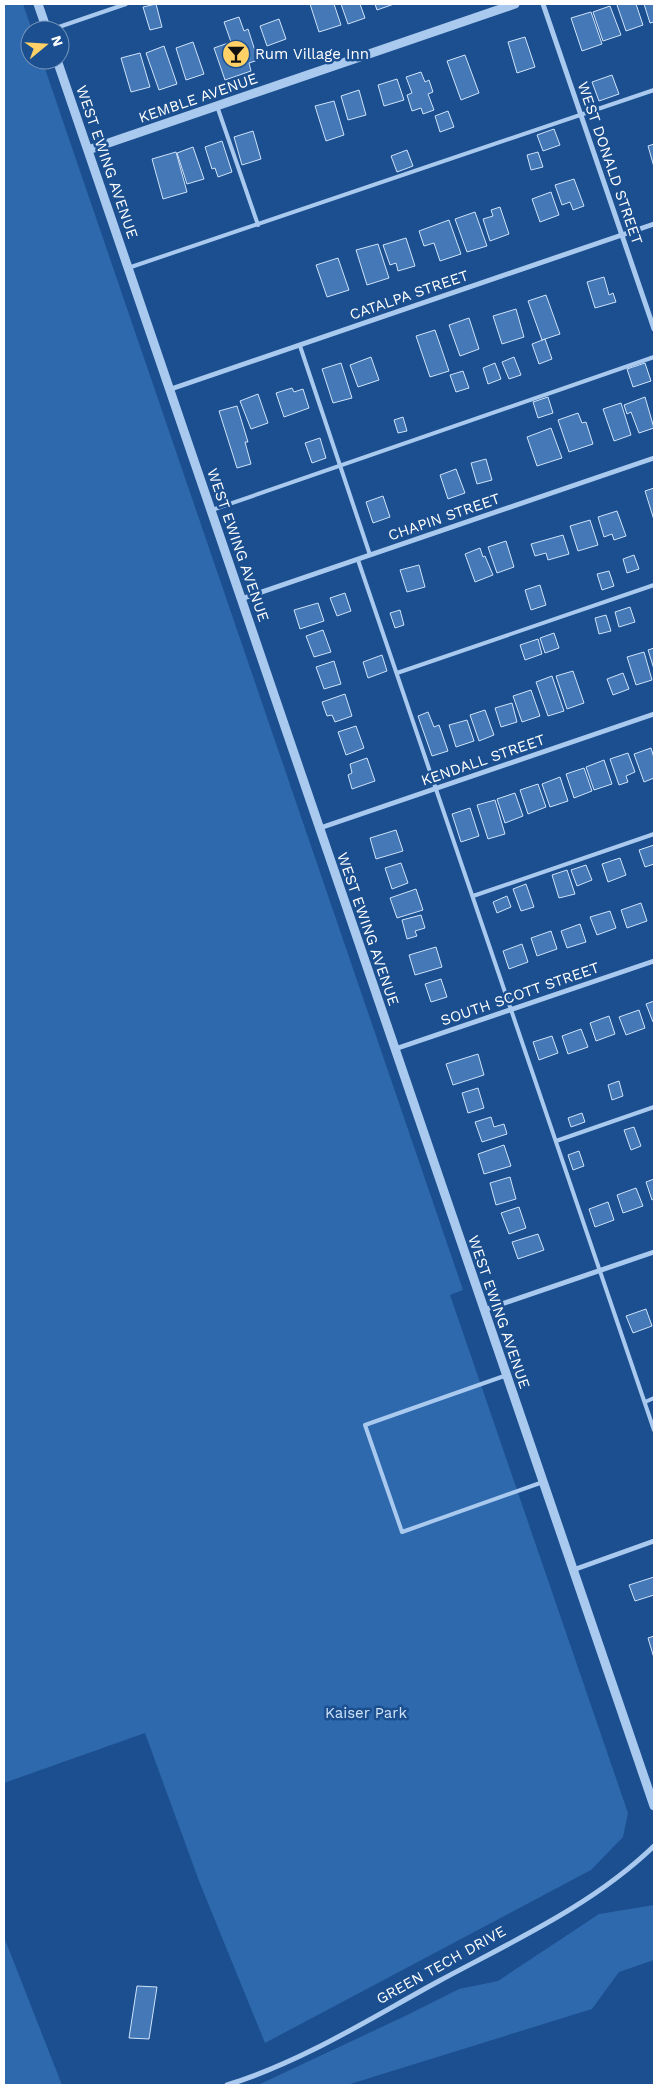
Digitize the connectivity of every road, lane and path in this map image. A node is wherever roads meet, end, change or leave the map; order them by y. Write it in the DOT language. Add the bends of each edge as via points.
graph roads {
  1 [pos="38,4"];
  2 [pos="126,4"];
  3 [pos="515,4"];
  4 [pos="543,4"];
  5 [pos="44,20"];
  6 [pos="70,23"];
  7 [pos="60,70"];
  8 [pos="654,90"];
  9 [pos="217,106"];
  10 [pos="580,115"];
  11 [pos="88,150"];
  12 [pos="654,224"];
  13 [pos="258,225"];
  14 [pos="622,235"];
  15 [pos="128,268"];
  16 [pos="654,329"];
  17 [pos="300,346"];
  18 [pos="654,357"];
  19 [pos="171,389"];
  20 [pos="654,458"];
  21 [pos="340,465"];
  22 [pos="211,510"];
  23 [pos="370,555"];
  24 [pos="358,560"];
  25 [pos="654,585"];
  26 [pos="241,599"];
  27 [pos="397,673"];
  28 [pos="654,714"];
  29 [pos="436,789"];
  30 [pos="320,828"];
  31 [pos="654,834"];
  32 [pos="473,896"];
  33 [pos="654,962"];
  34 [pos="511,1010"];
  35 [pos="395,1049"];
  36 [pos="654,1106"];
  37 [pos="556,1141"];
  38 [pos="654,1252"];
  39 [pos="600,1270"];
  40 [pos="484,1310"];
  41 [pos="506,1375"];
  42 [pos="654,1398"];
  43 [pos="645,1402"];
  44 [pos="654,1430"];
  45 [pos="544,1482"];
  46 [pos="654,1541"];
  47 [pos="572,1570"];
  48 [pos="654,1806"];
  49 [pos="654,1846"];
  50 [pos="228,2085"];
  1 -- 5 [label="street"];
  2 -- 6 [label="lane"];
  3 -- 9 [label="street, KEMBLE AVENUE"];
  4 -- 10 [label="street, WEST DONALD STREET"];
  7 -- 11 [label="street, WEST EWING AVENUE"];
  8 -- 10 [label="lane"];
  9 -- 11 [label="street, KEMBLE AVENUE"];
  9 -- 13 [label="lane"];
  10 -- 13 [label="lane"];
  10 -- 14 [label="street, WEST DONALD STREET"];
  11 -- 15 [label="street, WEST EWING AVENUE"];
  12 -- 14 [label="street, CATALPA STREET"];
  13 -- 15 [label="lane"];
  14 -- 16 [label="street, WEST DONALD STREET"];
  14 -- 17 [label="street, CATALPA STREET"];
  15 -- 19 [label="street, WEST EWING AVENUE"];
  17 -- 19 [label="street, CATALPA STREET"];
  17 -- 21 [label="lane"];
  18 -- 21 [label="lane"];
  19 -- 22 [label="street, WEST EWING AVENUE"];
  20 -- 23 [label="street, CHAPIN STREET"];
  21 -- 22 [label="lane"];
  21 -- 23 [label="lane"];
  22 -- 26 [label="street, WEST EWING AVENUE"];
  23 -- 24 [label="street, CHAPIN STREET"];
  24 -- 26 [label="street, CHAPIN STREET"];
  24 -- 27 [label="lane"];
  25 -- 27 [label="lane"];
  26 -- 30 [label="street, WEST EWING AVENUE"];
  27 -- 29 [label="lane"];
  28 -- 29 [label="street, KENDALL STREET"];
  29 -- 30 [label="street, KENDALL STREET"];
  29 -- 32 [label="lane"];
  30 -- 35 [label="street, WEST EWING AVENUE"];
  31 -- 32 [label="lane"];
  32 -- 34 [label="lane"];
  33 -- 34 [label="street, SOUTH SCOTT STREET"];
  34 -- 35 [label="street, SOUTH SCOTT STREET"];
  34 -- 37 [label="lane"];
  35 -- 40 [label="street, WEST EWING AVENUE"];
  36 -- 37 [label="lane"];
  37 -- 39 [label="lane"];
  38 -- 39 [label="street"];
  39 -- 40 [label="street"];
  39 -- 43 [label="lane"];
  40 -- 41 [label="street, WEST EWING AVENUE"];
  41 -- 45 [label="street, WEST EWING AVENUE"];
  41 -- 45 [label="lane" via="365,1425 402,1532"];
  42 -- 43 [label="lane"];
  43 -- 44 [label="lane"];
  45 -- 47 [label="street, WEST EWING AVENUE"];
  46 -- 47 [label="street"];
  47 -- 48 [label="street, WEST EWING AVENUE"];
  49 -- 50 [label="street, GREEN TECH DRIVE" via="618,1878 567,1911 302,2055"];
}
